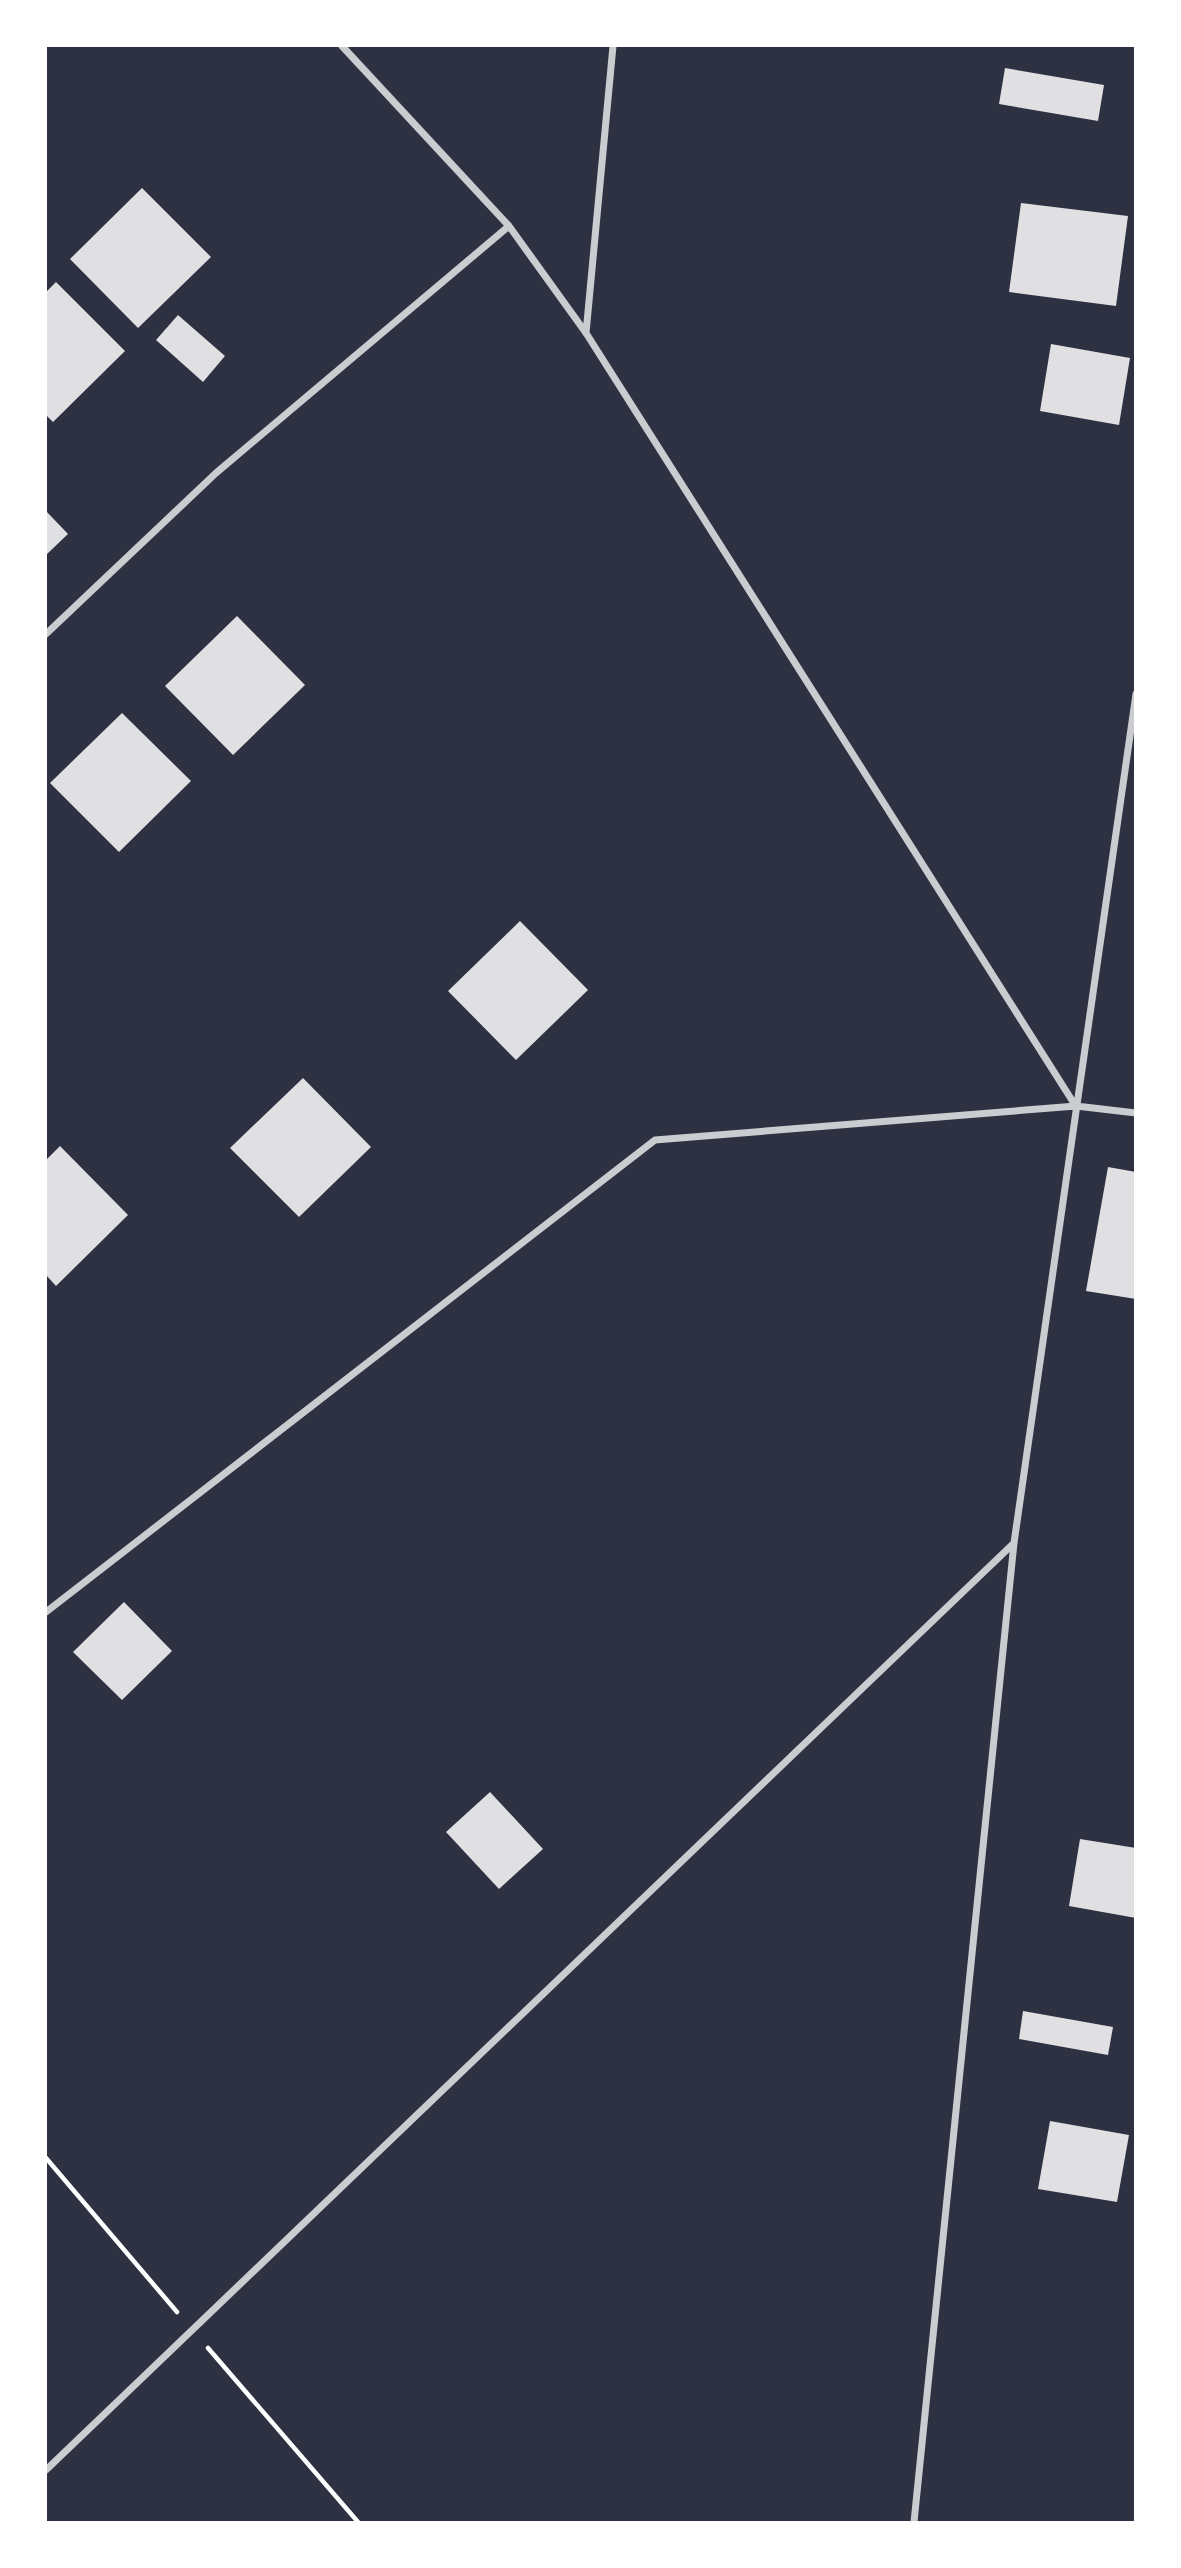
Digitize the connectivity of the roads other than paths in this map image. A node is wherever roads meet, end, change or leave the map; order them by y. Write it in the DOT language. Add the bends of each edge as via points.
graph roads {
  1 [pos="342,46"];
  2 [pos="612,46"];
  3 [pos="509,226"];
  4 [pos="586,333"];
  5 [pos="46,635"];
  6 [pos="1136,694"];
  7 [pos="1076,1106"];
  8 [pos="1136,1113"];
  9 [pos="1014,1543"];
  10 [pos="46,1612"];
  11 [pos="46,2470"];
  12 [pos="914,2522"];
  1 -- 3 [label="street"];
  2 -- 4 [label="street"];
  3 -- 4 [label="street"];
  3 -- 5 [label="street" via="216,473"];
  4 -- 7 [label="street"];
  6 -- 7 [label="street"];
  7 -- 8 [label="street"];
  7 -- 9 [label="street"];
  7 -- 10 [label="street" via="655,1140"];
  9 -- 11 [label="street"];
  9 -- 12 [label="street"];
}
